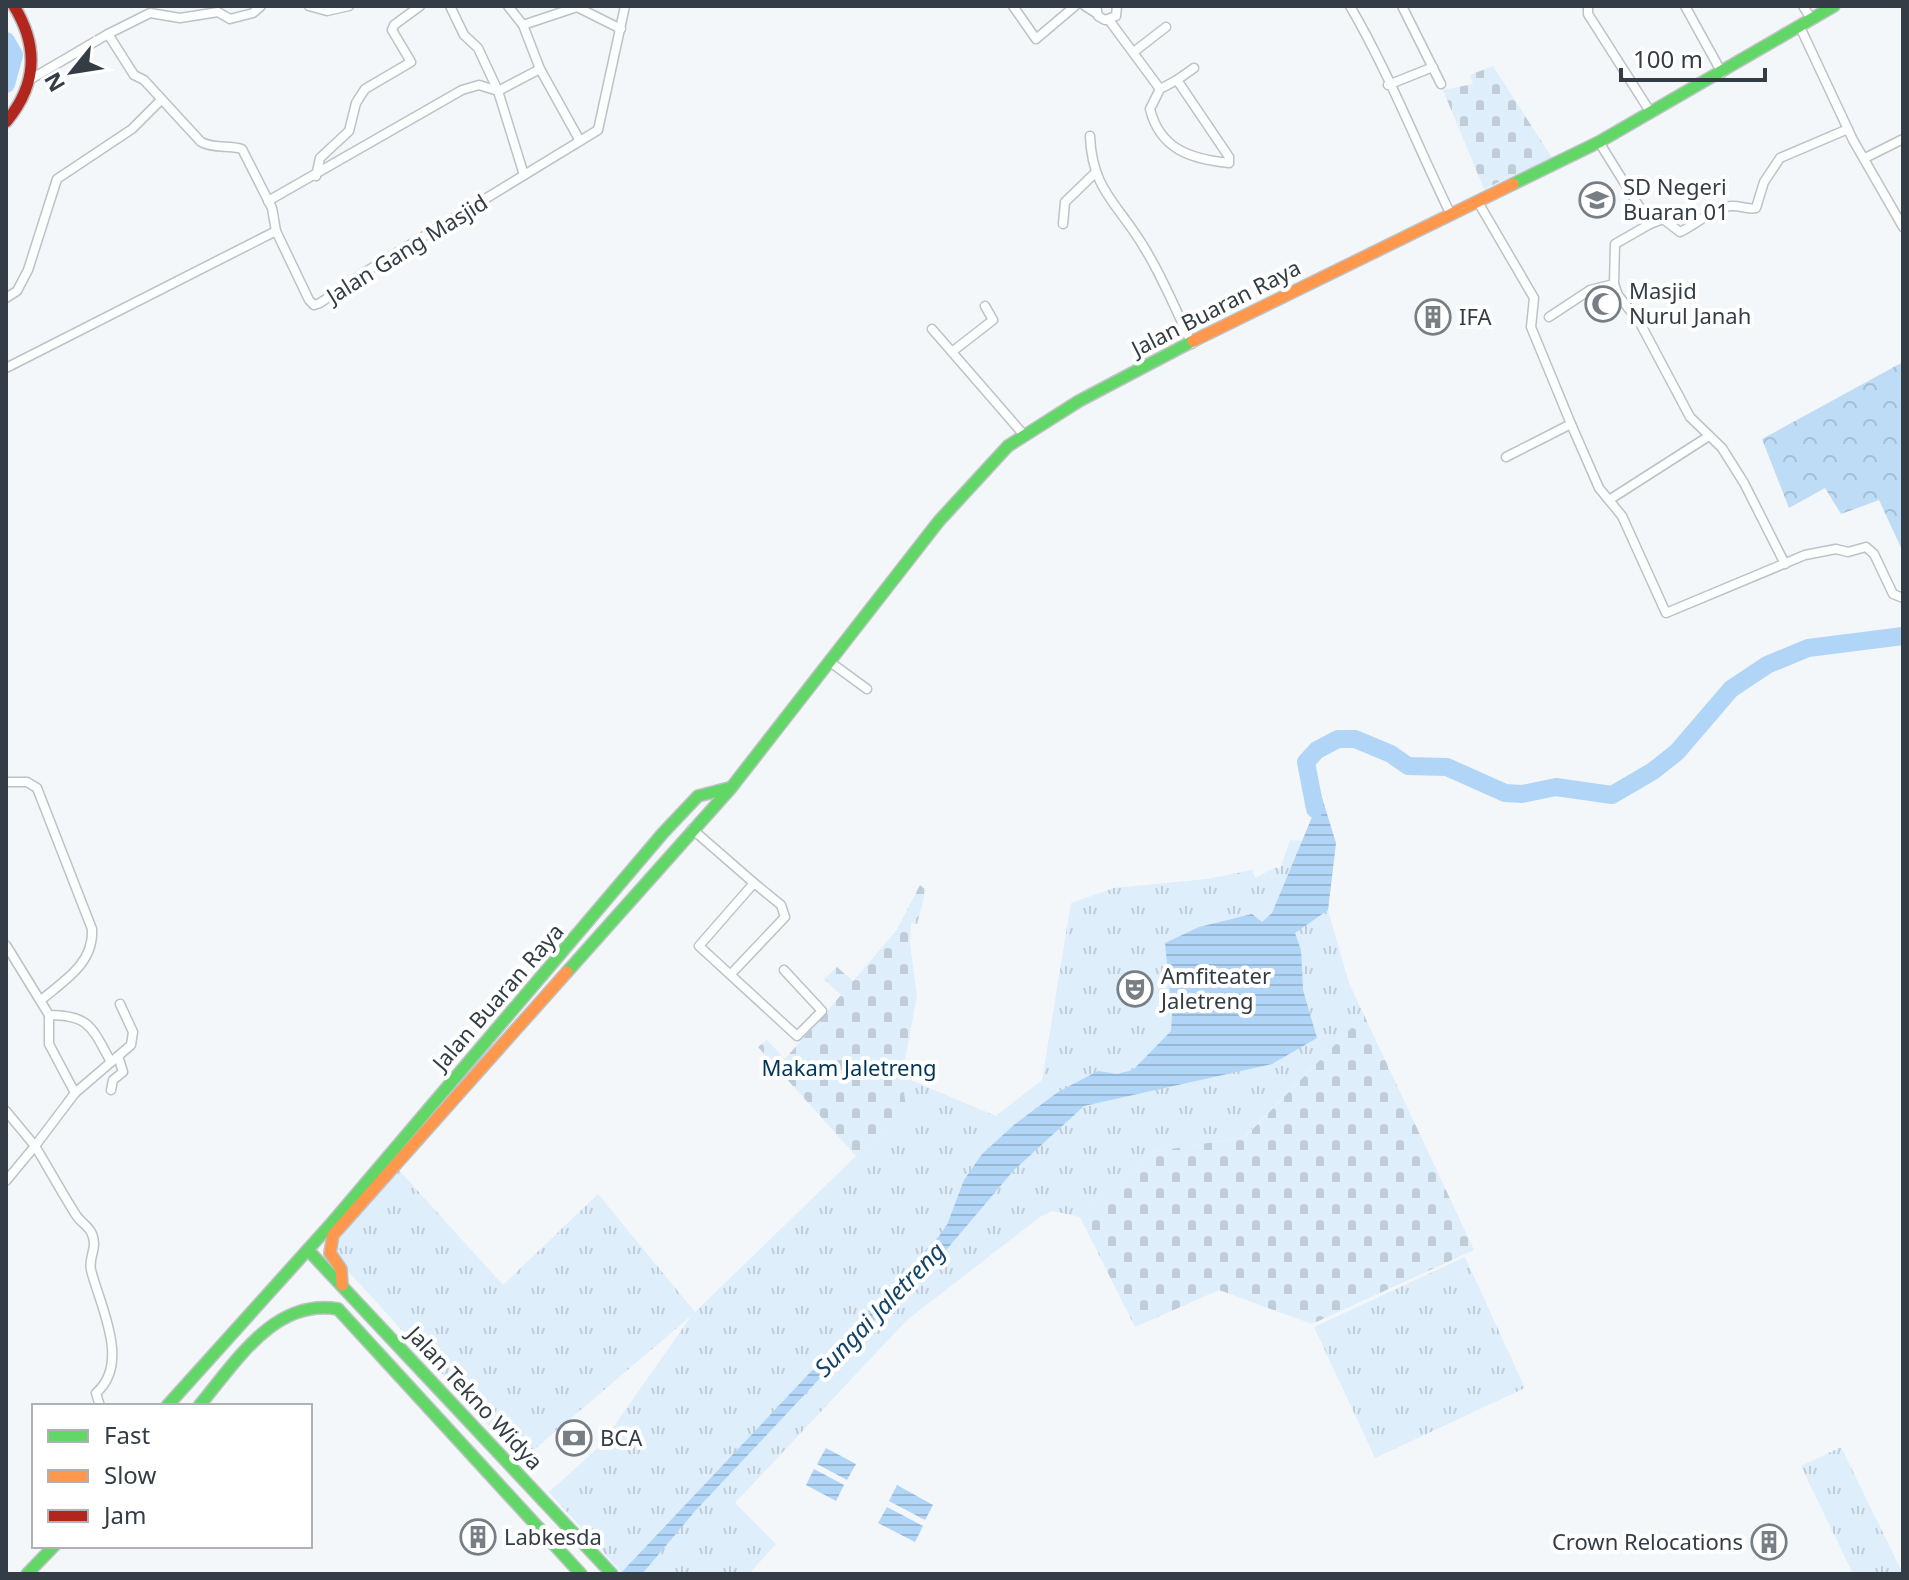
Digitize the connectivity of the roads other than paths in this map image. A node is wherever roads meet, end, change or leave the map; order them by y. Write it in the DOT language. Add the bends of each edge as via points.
graph roads {
  1 [pos="14,6"];
  2 [pos="261,6"];
  3 [pos="309,6"];
  4 [pos="349,6"];
  5 [pos="403,6"];
  6 [pos="450,6"];
  7 [pos="508,6"];
  8 [pos="625,6"];
  9 [pos="1013,6"];
  10 [pos="1075,6"];
  11 [pos="1085,6"];
  12 [pos="1118,6"];
  13 [pos="1350,6"];
  14 [pos="1402,6"];
  15 [pos="1685,6"];
  16 [pos="1803,6"];
  17 [pos="1834,6"];
  18 [pos="1586,7"];
  19 [pos="416,9"];
  20 [pos="1096,10"];
  21 [pos="1109,20"];
  22 [pos="1812,20"];
  23 [pos="523,25"];
  24 [pos="1166,27"];
  25 [pos="1800,27"];
  26 [pos="621,29"];
  27 [pos="108,34"];
  28 [pos="1135,51"];
  29 [pos="1433,67"];
  30 [pos="1194,68"];
  31 [pos="540,69"];
  32 [pos="1722,73"];
  33 [pos="31,79"];
  34 [pos="1177,80"];
  35 [pos="1441,84"];
  36 [pos="1388,85"];
  37 [pos="1160,89"];
  38 [pos="498,91"];
  39 [pos="161,100"];
  40 [pos="1651,113"];
  41 [pos="6,122"];
  42 [pos="1848,129"];
  43 [pos="1090,136"];
  44 [pos="1903,139"];
  45 [pos="580,141"];
  46 [pos="1599,142"];
  47 [pos="1220,146"];
  48 [pos="1203,158"];
  49 [pos="1865,158"];
  50 [pos="1094,174"];
  51 [pos="524,175"];
  52 [pos="316,176"];
  53 [pos="268,201"];
  54 [pos="1478,202"];
  55 [pos="1451,215"];
  56 [pos="1063,224"];
  57 [pos="1650,224"];
  58 [pos="1903,227"];
  59 [pos="276,231"];
  60 [pos="1614,284"];
  61 [pos="6,298"];
  62 [pos="985,306"];
  63 [pos="1549,317"];
  64 [pos="932,329"];
  65 [pos="1192,344"];
  66 [pos="953,351"];
  67 [pos="6,368"];
  68 [pos="1571,424"];
  69 [pos="1024,435"];
  70 [pos="1709,436"];
  71 [pos="1506,457"];
  72 [pos="1609,500"];
  73 [pos="1785,564"];
  74 [pos="1903,598"];
  75 [pos="830,662"];
  76 [pos="867,689"];
  77 [pos="6,782"];
  78 [pos="731,788"];
  79 [pos="692,829"];
  80 [pos="754,883"];
  81 [pos="6,945"];
  82 [pos="784,970"];
  83 [pos="731,974"];
  84 [pos="41,1000"];
  85 [pos="120,1004"];
  86 [pos="49,1015"];
  87 [pos="114,1059"];
  88 [pos="111,1090"];
  89 [pos="75,1093"];
  90 [pos="6,1111"];
  91 [pos="35,1146"];
  92 [pos="6,1181"];
  93 [pos="370,1185"];
  94 [pos="308,1250"];
  95 [pos="342,1285"];
  96 [pos="99,1404"];
  97 [pos="169,1404"];
  98 [pos="201,1404"];
  99 [pos="52,1548"];
  100 [pos="574,1571"];
  101 [pos="27,1574"];
  102 [pos="612,1574"];
  1 -- 33 [label="main road" via="33,44"];
  2 -- 27 [label="street" via="230,19 218,12 180,18 150,13"];
  3 -- 4 [label="street" via="327,11"];
  5 -- 19 [label="street"];
  6 -- 38 [label="street"];
  7 -- 23 [label="street"];
  8 -- 26 [label="street, Jalan Gang Masjid"];
  9 -- 10 [label="street" via="1036,39"];
  11 -- 20 [label="street"];
  12 -- 21 [label="street"];
  13 -- 36 [label="street" via="1380,59"];
  14 -- 29 [label="street"];
  15 -- 32 [label="street"];
  16 -- 22 [label="street"];
  17 -- 22 [label="main road, Jalan Buaran Raya"];
  18 -- 40 [label="street"];
  19 -- 52 [label="street" via="392,30 411,62 365,89 349,131 320,158"];
  20 -- 21 [label="street"];
  21 -- 28 [label="street"];
  22 -- 25 [label="main road, Jalan Buaran Raya"];
  23 -- 26 [label="street" via="577,7"];
  23 -- 31 [label="street"];
  24 -- 28 [label="street"];
  25 -- 32 [label="main road, Jalan Buaran Raya"];
  25 -- 42 [label="street"];
  26 -- 45 [label="street, Jalan Gang Masjid" via="598,130"];
  27 -- 33 [label="street"];
  27 -- 39 [label="street" via="134,75"];
  28 -- 37 [label="street"];
  29 -- 35 [label="street"];
  29 -- 36 [label="street"];
  30 -- 34 [label="street"];
  31 -- 38 [label="street"];
  31 -- 45 [label="street"];
  32 -- 40 [label="main road, Jalan Buaran Raya"];
  33 -- 41 [label="main road" via="23,103"];
  34 -- 37 [label="street"];
  34 -- 47 [label="street"];
  36 -- 55 [label="street"];
  37 -- 48 [label="street" via="1150,112 1164,140 1174,150"];
  38 -- 51 [label="street"];
  38 -- 52 [label="street" via="479,85 462,90"];
  39 -- 53 [label="street" via="201,142 242,149"];
  39 -- 61 [label="street" via="132,129 57,179 28,270 17,291"];
  40 -- 46 [label="main road, Jalan Buaran Raya"];
  42 -- 49 [label="street"];
  42 -- 57 [label="street" via="1780,158 1764,182 1756,208 1732,205 1680,232 1663,219"];
  43 -- 50 [label="street"];
  44 -- 49 [label="street"];
  45 -- 51 [label="street, Jalan Gang Masjid"];
  46 -- 54 [label="main road, Jalan Buaran Raya"];
  46 -- 57 [label="street"];
  47 -- 48 [label="street"];
  47 -- 48 [label="street" via="1229,163"];
  49 -- 58 [label="street"];
  50 -- 56 [label="street" via="1065,202"];
  50 -- 65 [label="street" via="1144,246"];
  51 -- 59 [label="street, Jalan Gang Masjid" via="317,305 309,300"];
  52 -- 53 [label="street"];
  53 -- 59 [label="street"];
  54 -- 55 [label="main road, Jalan Buaran Raya"];
  54 -- 68 [label="street" via="1534,298 1531,327"];
  55 -- 65 [label="main road, Jalan Buaran Raya" via="1275,298"];
  57 -- 60 [label="street" via="1615,244"];
  59 -- 67 [label="street"];
  60 -- 63 [label="street" via="1590,290"];
  60 -- 70 [label="street" via="1690,417"];
  62 -- 66 [label="street" via="993,320"];
  64 -- 66 [label="street"];
  65 -- 69 [label="main road, Jalan Buaran Raya"];
  66 -- 69 [label="street"];
  68 -- 71 [label="street"];
  68 -- 72 [label="street"];
  69 -- 75 [label="main road, Jalan Buaran Raya" via="985,467 949,509"];
  70 -- 72 [label="street"];
  70 -- 73 [label="street" via="1744,483"];
  72 -- 73 [label="street" via="1622,516 1666,613"];
  73 -- 74 [label="street" via="1820,552 1866,547 1893,594"];
  75 -- 76 [label="street"];
  75 -- 78 [label="main road, Jalan Buaran Raya"];
  77 -- 84 [label="street" via="37,788 92,929 83,965"];
  78 -- 79 [label="main road, Jalan Buaran Raya"];
  78 -- 93 [label="main road, Jalan Buaran Raya" via="698,796 663,833"];
  79 -- 80 [label="street"];
  79 -- 93 [label="main road, Jalan Buaran Raya"];
  80 -- 83 [label="street" via="699,943"];
  80 -- 83 [label="street" via="781,905 785,917"];
  81 -- 84 [label="street"];
  82 -- 83 [label="street" via="822,1011 797,1036"];
  84 -- 86 [label="street"];
  85 -- 87 [label="street" via="134,1037"];
  86 -- 87 [label="street" via="74,1016 89,1025"];
  86 -- 89 [label="street" via="49,1044"];
  87 -- 88 [label="street" via="123,1072"];
  87 -- 89 [label="street"];
  89 -- 91 [label="street"];
  90 -- 91 [label="street"];
  91 -- 92 [label="street"];
  91 -- 96 [label="street" via="96,1245 90,1267 109,1329 111,1370 96,1393"];
  93 -- 94 [label="main road, Jalan Buaran Raya"];
  93 -- 95 [label="main road, Jalan Buaran Raya" via="333,1235 330,1253 341,1269"];
  94 -- 95 [label="main road, Jalan Tekno Widya"];
  94 -- 97 [label="main road, Jalan Buaran Raya"];
  95 -- 102 [label="main road, Jalan Tekno Widya"];
  98 -- 100 [label="main road, Jalan Tekno Widya" via="281,1315 315,1304 338,1309"];
  99 -- 101 [label="main road"];
}
